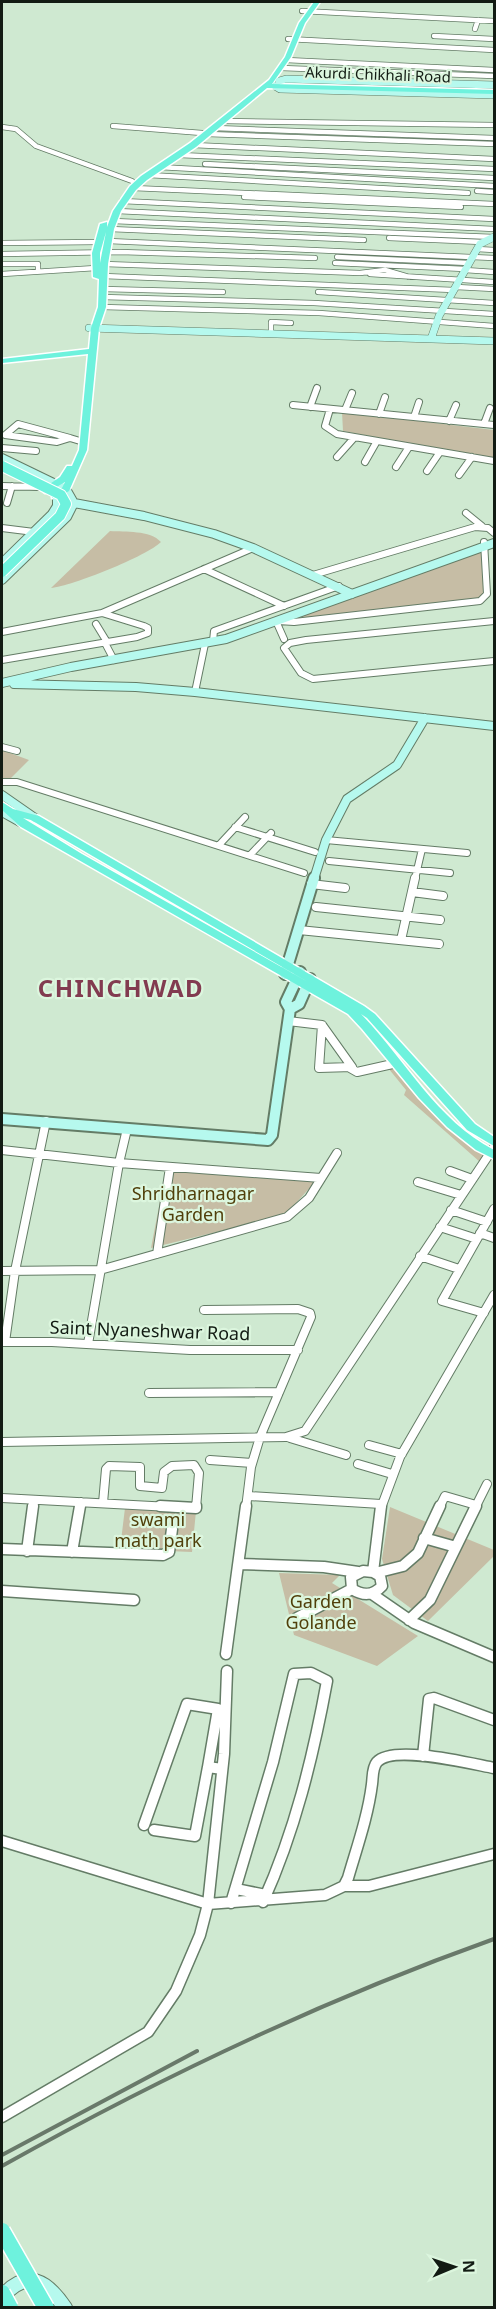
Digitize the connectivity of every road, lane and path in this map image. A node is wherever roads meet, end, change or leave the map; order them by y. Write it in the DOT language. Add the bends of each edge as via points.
graph roads {
  1 [pos="309,2"];
  2 [pos="317,2"];
  3 [pos="306,11"];
  4 [pos="478,20"];
  5 [pos="495,21"];
  6 [pos="475,29"];
  7 [pos="434,36"];
  8 [pos="292,39"];
  9 [pos="495,39"];
  10 [pos="495,50"];
  11 [pos="283,60"];
  12 [pos="280,68"];
  13 [pos="495,70"];
  14 [pos="495,76"];
  15 [pos="270,83"];
  16 [pos="495,86"];
  17 [pos="495,94"];
  18 [pos="224,121"];
  19 [pos="495,125"];
  20 [pos="113,126"];
  21 [pos="2,127"];
  22 [pos="214,128"];
  23 [pos="204,134"];
  24 [pos="495,138"];
  25 [pos="436,143"];
  26 [pos="193,145"];
  27 [pos="428,145"];
  28 [pos="495,146"];
  29 [pos="179,155"];
  30 [pos="495,159"];
  31 [pos="204,164"];
  32 [pos="159,167"];
  33 [pos="495,169"];
  34 [pos="495,178"];
  35 [pos="135,183"];
  36 [pos="495,186"];
  37 [pos="477,191"];
  38 [pos="495,192"];
  39 [pos="468,193"];
  40 [pos="122,201"];
  41 [pos="495,204"];
  42 [pos="495,214"];
  43 [pos="113,218"];
  44 [pos="495,219"];
  45 [pos="495,229"];
  46 [pos="495,237"];
  47 [pos="389,238"];
  48 [pos="364,240"];
  49 [pos="108,241"];
  50 [pos="99,242"];
  51 [pos="482,242"];
  52 [pos="2,243"];
  53 [pos="477,249"];
  54 [pos="495,250"];
  55 [pos="106,252"];
  56 [pos="96,253"];
  57 [pos="2,254"];
  58 [pos="315,258"];
  59 [pos="495,258"];
  60 [pos="336,260"];
  61 [pos="2,264"];
  62 [pos="468,265"];
  63 [pos="100,266"];
  64 [pos="38,270"];
  65 [pos="495,272"];
  66 [pos="2,274"];
  67 [pos="104,276"];
  68 [pos="495,282"];
  69 [pos="457,285"];
  70 [pos="495,289"];
  71 [pos="318,291"];
  72 [pos="223,292"];
  73 [pos="103,293"];
  74 [pos="448,299"];
  75 [pos="495,303"];
  76 [pos="443,310"];
  77 [pos="99,312"];
  78 [pos="495,314"];
  79 [pos="291,323"];
  80 [pos="437,323"];
  81 [pos="495,326"];
  82 [pos="92,328"];
  83 [pos="271,334"];
  84 [pos="431,339"];
  85 [pos="495,341"];
  86 [pos="89,354"];
  87 [pos="2,361"];
  88 [pos="2,367"];
  89 [pos="317,388"];
  90 [pos="352,393"];
  91 [pos="385,398"];
  92 [pos="419,402"];
  93 [pos="293,405"];
  94 [pos="456,405"];
  95 [pos="310,407"];
  96 [pos="490,408"];
  97 [pos="330,409"];
  98 [pos="345,410"];
  99 [pos="379,414"];
  100 [pos="414,417"];
  101 [pos="449,421"];
  102 [pos="484,424"];
  103 [pos="495,425"];
  104 [pos="70,438"];
  105 [pos="354,438"];
  106 [pos="80,441"];
  107 [pos="377,441"];
  108 [pos="409,447"];
  109 [pos="2,448"];
  110 [pos="36,451"];
  111 [pos="440,452"];
  112 [pos="337,457"];
  113 [pos="472,457"];
  114 [pos="2,458"];
  115 [pos="495,461"];
  116 [pos="365,462"];
  117 [pos="396,467"];
  118 [pos="2,468"];
  119 [pos="427,471"];
  120 [pos="459,475"];
  121 [pos="60,482"];
  122 [pos="2,486"];
  123 [pos="12,486"];
  124 [pos="42,489"];
  125 [pos="66,489"];
  126 [pos="56,500"];
  127 [pos="6,503"];
  128 [pos="74,503"];
  129 [pos="466,513"];
  130 [pos="482,526"];
  131 [pos="2,528"];
  132 [pos="34,532"];
  133 [pos="495,533"];
  134 [pos="495,538"];
  135 [pos="495,543"];
  136 [pos="484,544"];
  137 [pos="252,548"];
  138 [pos="2,563"];
  139 [pos="204,569"];
  140 [pos="4,571"];
  141 [pos="313,574"];
  142 [pos="2,580"];
  143 [pos="346,590"];
  144 [pos="284,606"];
  145 [pos="102,614"];
  146 [pos="277,621"];
  147 [pos="495,621"];
  148 [pos="96,624"];
  149 [pos="2,632"];
  150 [pos="284,639"];
  151 [pos="106,642"];
  152 [pos="209,643"];
  153 [pos="2,660"];
  154 [pos="114,660"];
  155 [pos="495,661"];
  156 [pos="2,681"];
  157 [pos="195,692"];
  158 [pos="421,718"];
  159 [pos="495,726"];
  160 [pos="495,733"];
  161 [pos="2,747"];
  162 [pos="17,751"];
  163 [pos="2,782"];
  164 [pos="2,795"];
  165 [pos="4,811"];
  166 [pos="245,817"];
  167 [pos="30,821"];
  168 [pos="235,827"];
  169 [pos="269,835"];
  170 [pos="326,840"];
  171 [pos="219,845"];
  172 [pos="88,849"];
  173 [pos="422,849"];
  174 [pos="315,852"];
  175 [pos="467,853"];
  176 [pos="250,855"];
  177 [pos="78,856"];
  178 [pos="329,861"];
  179 [pos="417,870"];
  180 [pos="304,873"];
  181 [pos="450,873"];
  182 [pos="311,884"];
  183 [pos="345,888"];
  184 [pos="412,892"];
  185 [pos="443,896"];
  186 [pos="316,908"];
  187 [pos="406,917"];
  188 [pos="440,920"];
  189 [pos="299,930"];
  190 [pos="401,940"];
  191 [pos="439,944"];
  192 [pos="286,970"];
  193 [pos="303,980"];
  194 [pos="288,1021"];
  195 [pos="322,1025"];
  196 [pos="397,1063"];
  197 [pos="351,1068"];
  198 [pos="2,1119"];
  199 [pos="46,1121"];
  200 [pos="127,1129"];
  201 [pos="493,1149"];
  202 [pos="2,1150"];
  203 [pos="40,1153"];
  204 [pos="337,1153"];
  205 [pos="119,1163"];
  206 [pos="170,1167"];
  207 [pos="450,1171"];
  208 [pos="321,1178"];
  209 [pos="472,1179"];
  210 [pos="418,1182"];
  211 [pos="461,1195"];
  212 [pos="495,1209"];
  213 [pos="451,1210"];
  214 [pos="487,1222"];
  215 [pos="440,1227"];
  216 [pos="479,1236"];
  217 [pos="495,1238"];
  218 [pos="158,1254"];
  219 [pos="420,1256"];
  220 [pos="459,1269"];
  221 [pos="100,1270"];
  222 [pos="2,1271"];
  223 [pos="15,1271"];
  224 [pos="495,1295"];
  225 [pos="204,1310"];
  226 [pos="484,1313"];
  227 [pos="3,1342"];
  228 [pos="88,1344"];
  229 [pos="298,1350"];
  230 [pos="279,1392"];
  231 [pos="149,1393"];
  232 [pos="260,1437"];
  233 [pos="286,1437"];
  234 [pos="2,1442"];
  235 [pos="369,1445"];
  236 [pos="346,1455"];
  237 [pos="402,1455"];
  238 [pos="210,1460"];
  239 [pos="252,1463"];
  240 [pos="358,1464"];
  241 [pos="392,1474"];
  242 [pos="487,1484"];
  243 [pos="248,1496"];
  244 [pos="2,1498"];
  245 [pos="34,1500"];
  246 [pos="81,1502"];
  247 [pos="104,1503"];
  248 [pos="381,1504"];
  249 [pos="476,1505"];
  250 [pos="172,1529"];
  251 [pos="424,1538"];
  252 [pos="456,1547"];
  253 [pos="2,1549"];
  254 [pos="27,1551"];
  255 [pos="72,1552"];
  256 [pos="239,1564"];
  257 [pos="358,1572"];
  258 [pos="374,1572"];
  259 [pos="352,1589"];
  260 [pos="2,1591"];
  261 [pos="372,1594"];
  262 [pos="134,1600"];
  263 [pos="297,1618"];
  264 [pos="409,1620"];
  265 [pos="226,1654"];
  266 [pos="495,1657"];
  267 [pos="227,1671"];
  268 [pos="495,1720"];
  269 [pos="423,1756"];
  270 [pos="208,1767"];
  271 [pos="495,1767"];
  272 [pos="222,1769"];
  273 [pos="144,1825"];
  274 [pos="154,1830"];
  275 [pos="2,1841"];
  276 [pos="495,1854"];
  277 [pos="344,1886"];
  278 [pos="236,1890"];
  279 [pos="265,1898"];
  280 [pos="231,1903"];
  281 [pos="208,1904"];
  282 [pos="2,2117"];
  283 [pos="2,2231"];
  284 [pos="42,2301"];
  285 [pos="6,2302"];
  286 [pos="52,2307"];
  287 [pos="65,2307"];
  1 -- 3 [label="main road"];
  2 -- 3 [label="main road"];
  3 -- 4 [label="street"];
  3 -- 8 [label="main road"];
  4 -- 5 [label="street"];
  4 -- 6 [label="street"];
  7 -- 9 [label="street"];
  8 -- 10 [label="street"];
  8 -- 11 [label="main road"];
  11 -- 12 [label="main road"];
  11 -- 13 [label="street"];
  11 -- 15 [label="main road"];
  12 -- 14 [label="street"];
  12 -- 15 [label="main road"];
  15 -- 16 [label="main road, Akurdi Chikhali Road"];
  15 -- 17 [label="main road, Akurdi Chikhali Road"];
  15 -- 18 [label="main road"];
  15 -- 23 [label="main road"];
  18 -- 19 [label="street"];
  18 -- 22 [label="main road"];
  20 -- 23 [label="street"];
  21 -- 35 [label="street" via="16,129 36,146"];
  22 -- 23 [label="main road"];
  22 -- 24 [label="street"];
  23 -- 25 [label="street"];
  23 -- 26 [label="main road"];
  23 -- 35 [label="main road"];
  25 -- 27 [label="street"];
  25 -- 28 [label="street"];
  26 -- 29 [label="main road"];
  26 -- 30 [label="street"];
  29 -- 32 [label="main road"];
  29 -- 33 [label="street"];
  31 -- 34 [label="street"];
  32 -- 35 [label="main road"];
  32 -- 36 [label="street"];
  35 -- 39 [label="street"];
  35 -- 40 [label="main road"];
  35 -- 41 [label="street"];
  35 -- 42 [label="street"];
  35 -- 43 [label="main road"];
  37 -- 38 [label="street"];
  40 -- 43 [label="main road"];
  40 -- 44 [label="street"];
  43 -- 45 [label="street"];
  43 -- 46 [label="street"];
  43 -- 48 [label="street"];
  43 -- 49 [label="main road"];
  43 -- 50 [label="main road"];
  46 -- 51 [label="street"];
  47 -- 51 [label="street"];
  49 -- 55 [label="main road"];
  49 -- 62 [label="street"];
  50 -- 52 [label="street"];
  50 -- 56 [label="main road"];
  51 -- 53 [label="street"];
  53 -- 54 [label="street"];
  53 -- 62 [label="street"];
  55 -- 56 [label="street"];
  55 -- 58 [label="street"];
  55 -- 63 [label="main road"];
  56 -- 57 [label="street"];
  56 -- 63 [label="main road"];
  59 -- 62 [label="street"];
  60 -- 62 [label="street"];
  61 -- 64 [label="street" via="36,264"];
  62 -- 65 [label="street"];
  62 -- 69 [label="street"];
  63 -- 64 [label="street"];
  63 -- 67 [label="main road"];
  63 -- 69 [label="street" via="360,273"];
  63 -- 77 [label="main road"];
  64 -- 66 [label="street"];
  67 -- 69 [label="street"];
  67 -- 73 [label="main road"];
  68 -- 69 [label="street"];
  69 -- 70 [label="street"];
  69 -- 74 [label="street"];
  71 -- 74 [label="street"];
  72 -- 73 [label="street"];
  73 -- 76 [label="street"];
  73 -- 77 [label="main road"];
  74 -- 75 [label="street"];
  74 -- 76 [label="street"];
  76 -- 78 [label="street"];
  76 -- 80 [label="street"];
  77 -- 80 [label="street" via="319,313"];
  77 -- 82 [label="main road"];
  79 -- 83 [label="street" via="271,322"];
  80 -- 81 [label="street"];
  80 -- 84 [label="street"];
  82 -- 83 [label="street"];
  82 -- 86 [label="main road"];
  83 -- 84 [label="street"];
  84 -- 85 [label="street"];
  86 -- 87 [label="main road"];
  86 -- 88 [label="main road"];
  86 -- 106 [label="main road"];
  86 -- 125 [label="main road" via="83,450"];
  89 -- 95 [label="street"];
  90 -- 98 [label="street"];
  91 -- 99 [label="street"];
  92 -- 100 [label="street"];
  93 -- 95 [label="street"];
  94 -- 101 [label="street"];
  95 -- 97 [label="street"];
  96 -- 102 [label="street"];
  97 -- 98 [label="street"];
  97 -- 105 [label="street" via="325,426"];
  98 -- 99 [label="street"];
  99 -- 100 [label="street"];
  100 -- 101 [label="street"];
  101 -- 102 [label="street"];
  102 -- 103 [label="street"];
  104 -- 104 [label="street" via="18,424 5,435 57,442"];
  104 -- 106 [label="street"];
  105 -- 107 [label="street"];
  105 -- 112 [label="street"];
  106 -- 121 [label="main road"];
  107 -- 108 [label="street"];
  107 -- 116 [label="street"];
  108 -- 111 [label="street"];
  108 -- 117 [label="street"];
  109 -- 110 [label="street"];
  111 -- 113 [label="street"];
  111 -- 119 [label="street"];
  113 -- 115 [label="street"];
  113 -- 120 [label="street"];
  114 -- 121 [label="street"];
  118 -- 124 [label="street"];
  118 -- 140 [label="main road, bridge" via="61,495 66,504 60,516"];
  121 -- 124 [label="main road"];
  121 -- 125 [label="street"];
  122 -- 123 [label="street"];
  123 -- 124 [label="street"];
  123 -- 127 [label="street"];
  124 -- 126 [label="street"];
  125 -- 126 [label="main road"];
  125 -- 128 [label="street"];
  126 -- 128 [label="street"];
  126 -- 132 [label="street" via="52,514"];
  128 -- 137 [label="street" via="144,516"];
  128 -- 140 [label="street" via="67,517"];
  129 -- 130 [label="street"];
  130 -- 133 [label="street"];
  130 -- 141 [label="street"];
  131 -- 132 [label="street"];
  132 -- 138 [label="street"];
  134 -- 136 [label="street"];
  135 -- 136 [label="street"];
  136 -- 143 [label="street"];
  136 -- 143 [label="street" via="437,567"];
  136 -- 146 [label="street" via="488,590 484,600"];
  137 -- 139 [label="street"];
  137 -- 141 [label="street"];
  139 -- 144 [label="street"];
  139 -- 145 [label="street"];
  140 -- 142 [label="street"];
  141 -- 143 [label="street"];
  143 -- 144 [label="street"];
  143 -- 146 [label="street"];
  143 -- 152 [label="street"];
  144 -- 152 [label="street" via="214,631"];
  145 -- 149 [label="street"];
  145 -- 151 [label="street" via="148,630 143,636"];
  146 -- 150 [label="street"];
  146 -- 152 [label="street"];
  147 -- 155 [label="street" via="306,640 284,648 301,674 313,679"];
  148 -- 151 [label="street"];
  151 -- 153 [label="street"];
  151 -- 154 [label="street"];
  152 -- 154 [label="street"];
  152 -- 157 [label="street"];
  154 -- 156 [label="street"];
  156 -- 157 [label="street"];
  157 -- 158 [label="street"];
  158 -- 159 [label="street"];
  158 -- 160 [label="street" via="441,726"];
  158 -- 170 [label="street" via="397,765 347,799"];
  161 -- 162 [label="street"];
  163 -- 171 [label="street" via="17,782"];
  164 -- 167 [label="street"];
  165 -- 167 [label="main road"];
  166 -- 168 [label="street"];
  167 -- 172 [label="main road"];
  167 -- 177 [label="main road"];
  168 -- 169 [label="street"];
  168 -- 171 [label="street"];
  169 -- 174 [label="street"];
  169 -- 176 [label="street"];
  170 -- 173 [label="street"];
  170 -- 182 [label="street"];
  171 -- 176 [label="street"];
  172 -- 177 [label="main road"];
  172 -- 192 [label="main road"];
  173 -- 175 [label="street"];
  173 -- 179 [label="street"];
  176 -- 180 [label="street"];
  177 -- 192 [label="main road"];
  178 -- 179 [label="street"];
  179 -- 181 [label="street"];
  179 -- 184 [label="street"];
  182 -- 183 [label="street"];
  182 -- 189 [label="street"];
  184 -- 185 [label="street"];
  184 -- 187 [label="street"];
  186 -- 187 [label="street"];
  187 -- 188 [label="street"];
  187 -- 190 [label="street"];
  189 -- 190 [label="street"];
  189 -- 192 [label="street"];
  190 -- 191 [label="street"];
  192 -- 193 [label="main road"];
  193 -- 194 [label="street" via="299,1004 290,1009"];
  193 -- 196 [label="main road" via="361,1020"];
  193 -- 201 [label="main road" via="371,1016"];
  194 -- 195 [label="street"];
  194 -- 200 [label="street" via="270,1139"];
  195 -- 197 [label="street"];
  195 -- 197 [label="street" via="318,1066"];
  196 -- 197 [label="street" via="357,1071"];
  196 -- 201 [label="main road" via="462,1135"];
  198 -- 199 [label="street"];
  199 -- 200 [label="street"];
  199 -- 203 [label="street"];
  200 -- 205 [label="street"];
  201 -- 209 [label="street"];
  202 -- 203 [label="street"];
  203 -- 205 [label="street"];
  203 -- 223 [label="street"];
  204 -- 208 [label="street"];
  205 -- 206 [label="street"];
  205 -- 221 [label="street"];
  206 -- 208 [label="street"];
  206 -- 218 [label="street"];
  207 -- 209 [label="street"];
  208 -- 218 [label="street" via="309,1198 286,1217"];
  209 -- 211 [label="street"];
  210 -- 211 [label="street"];
  211 -- 213 [label="street"];
  212 -- 214 [label="street"];
  213 -- 214 [label="street"];
  213 -- 215 [label="street"];
  214 -- 216 [label="street"];
  215 -- 216 [label="street"];
  215 -- 219 [label="street"];
  216 -- 217 [label="street"];
  216 -- 220 [label="street"];
  218 -- 221 [label="street"];
  219 -- 220 [label="street"];
  219 -- 233 [label="street" via="305,1431"];
  220 -- 226 [label="street" via="442,1301"];
  221 -- 223 [label="street"];
  221 -- 228 [label="street"];
  222 -- 223 [label="street"];
  223 -- 227 [label="street"];
  224 -- 226 [label="street"];
  225 -- 229 [label="street" via="298,1309 310,1313 311,1322"];
  226 -- 237 [label="street"];
  227 -- 228 [label="street, Saint Nyaneshwar Road"];
  228 -- 229 [label="street, Saint Nyaneshwar Road" via="190,1350"];
  229 -- 230 [label="street"];
  230 -- 231 [label="street"];
  230 -- 232 [label="street"];
  232 -- 233 [label="street"];
  232 -- 234 [label="street"];
  232 -- 239 [label="street"];
  233 -- 236 [label="street"];
  235 -- 237 [label="street"];
  237 -- 241 [label="street"];
  238 -- 239 [label="street"];
  239 -- 243 [label="street"];
  240 -- 241 [label="street"];
  241 -- 248 [label="street"];
  242 -- 249 [label="street"];
  243 -- 248 [label="street"];
  243 -- 256 [label="street"];
  244 -- 245 [label="street"];
  245 -- 246 [label="street"];
  245 -- 254 [label="street"];
  246 -- 247 [label="street"];
  246 -- 255 [label="street"];
  247 -- 247 [label="street" via="196,1508 200,1473 195,1466 172,1466 164,1472 162,1488 143,1488 140,1467 109,1466"];
  248 -- 258 [label="street"];
  249 -- 251 [label="street" via="445,1496"];
  249 -- 252 [label="street"];
  250 -- 255 [label="street" via="169,1552 163,1556"];
  251 -- 252 [label="street"];
  251 -- 258 [label="street" via="418,1553 403,1566"];
  252 -- 264 [label="street" via="430,1600"];
  253 -- 254 [label="street"];
  254 -- 255 [label="street"];
  256 -- 257 [label="street"];
  256 -- 265 [label="street"];
  257 -- 258 [label="street"];
  257 -- 259 [label="street" via="350,1580"];
  258 -- 261 [label="street" via="382,1586"];
  259 -- 261 [label="street"];
  259 -- 263 [label="street"];
  260 -- 262 [label="street"];
  261 -- 264 [label="street"];
  264 -- 266 [label="street"];
  267 -- 272 [label="street"];
  268 -- 269 [label="street" via="429,1699"];
  269 -- 271 [label="street"];
  269 -- 277 [label="street" via="389,1755 379,1759"];
  270 -- 272 [label="street"];
  270 -- 273 [label="street" via="218,1709 187,1704"];
  270 -- 274 [label="street" via="195,1836"];
  272 -- 281 [label="street"];
  275 -- 281 [label="street"];
  276 -- 277 [label="street" via="369,1886"];
  277 -- 279 [label="street" via="325,1895"];
  278 -- 279 [label="street"];
  278 -- 279 [label="street" via="294,1674 308,1671 327,1681 322,1709 287,1843"];
  278 -- 280 [label="street"];
  279 -- 280 [label="street"];
  280 -- 281 [label="street"];
  281 -- 282 [label="street" via="200,1935 176,1991 148,2032"];
  283 -- 284 [label="main road, bridge"];
  284 -- 286 [label="main road, bridge"];
  285 -- 287 [label="street" via="11,2286 27,2279 47,2285"];
}
